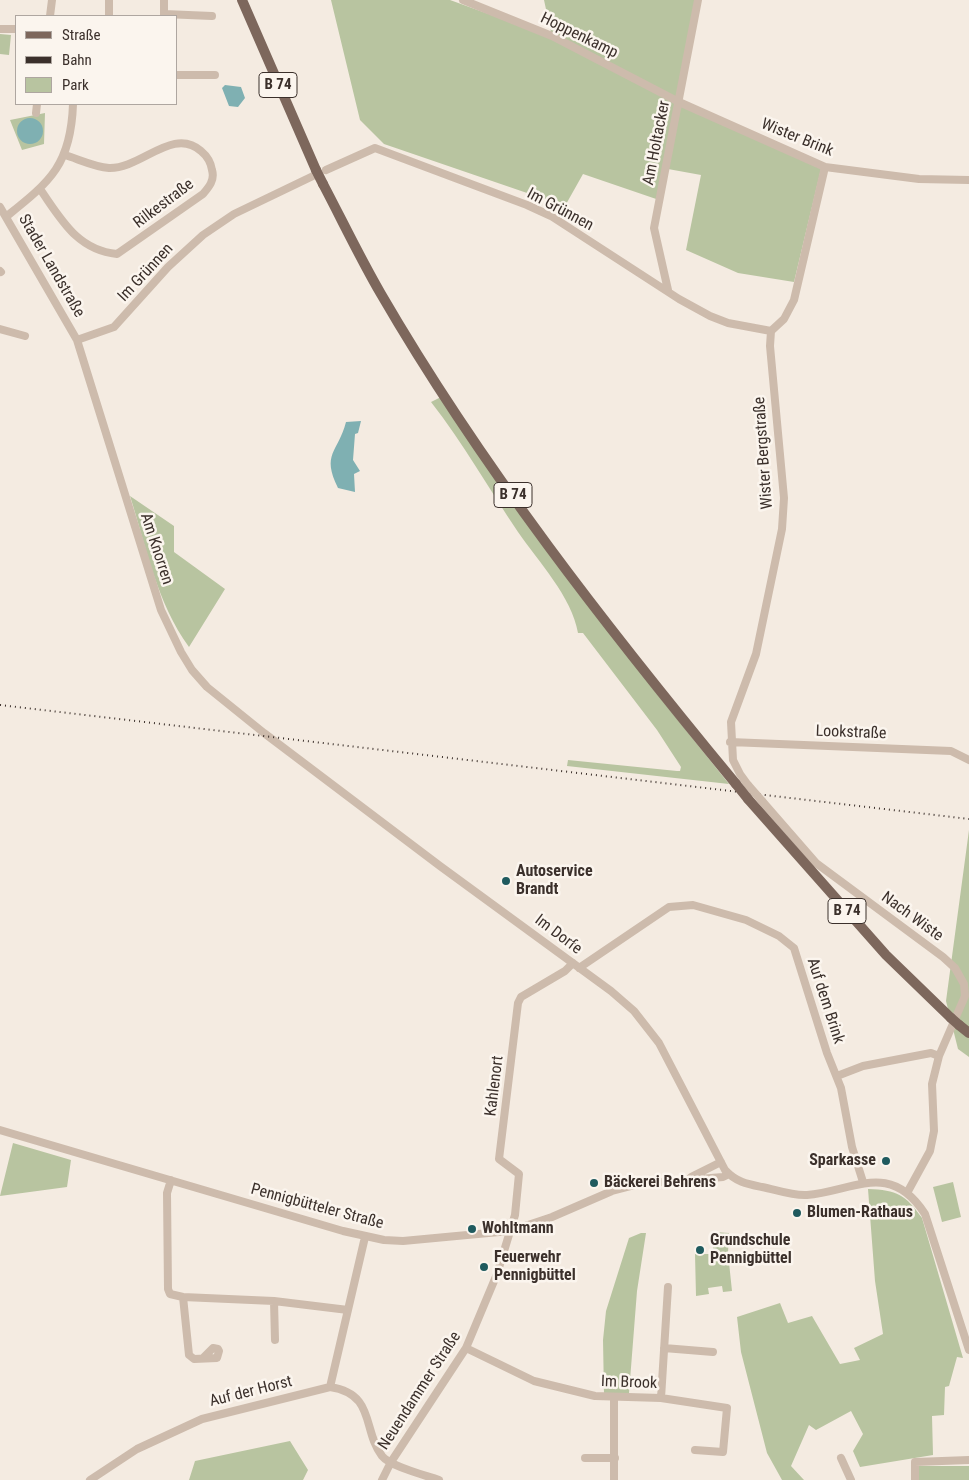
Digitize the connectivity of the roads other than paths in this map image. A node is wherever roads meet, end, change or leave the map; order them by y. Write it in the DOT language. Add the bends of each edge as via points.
graph roads {
  1 [pos="52,0"];
  2 [pos="109,0"];
  3 [pos="164,0"];
  4 [pos="242,0"];
  5 [pos="463,0"];
  6 [pos="698,0"];
  7 [pos="50,15"];
  8 [pos="109,15"];
  9 [pos="164,15"];
  10 [pos="178,15"];
  11 [pos="212,16"];
  12 [pos="0,28"];
  13 [pos="15,29"];
  14 [pos="178,75"];
  15 [pos="215,75"];
  16 [pos="679,102"];
  17 [pos="37,105"];
  18 [pos="73,105"];
  19 [pos="36,113"];
  20 [pos="65,155"];
  21 [pos="825,167"];
  22 [pos="318,172"];
  23 [pos="969,180"];
  24 [pos="40,189"];
  25 [pos="0,207"];
  26 [pos="7,216"];
  27 [pos="668,290"];
  28 [pos="0,329"];
  29 [pos="771,331"];
  30 [pos="25,336"];
  31 [pos="77,340"];
  32 [pos="264,733"];
  33 [pos="730,742"];
  34 [pos="969,760"];
  35 [pos="748,785"];
  36 [pos="576,965"];
  37 [pos="969,1034"];
  38 [pos="939,1056"];
  39 [pos="837,1076"];
  40 [pos="0,1130"];
  41 [pos="721,1162"];
  42 [pos="729,1174"];
  43 [pos="687,1179"];
  44 [pos="171,1180"];
  45 [pos="863,1182"];
  46 [pos="906,1193"];
  47 [pos="510,1231"];
  48 [pos="365,1237"];
  49 [pos="668,1287"];
  50 [pos="183,1297"];
  51 [pos="274,1301"];
  52 [pos="348,1310"];
  53 [pos="275,1340"];
  54 [pos="466,1348"];
  55 [pos="664,1348"];
  56 [pos="969,1350"];
  57 [pos="713,1352"];
  58 [pos="203,1358"];
  59 [pos="330,1386"];
  60 [pos="614,1398"];
  61 [pos="661,1398"];
  62 [pos="694,1450"];
  63 [pos="585,1458"];
  64 [pos="615,1458"];
  65 [pos="841,1458"];
  66 [pos="969,1460"];
  67 [pos="391,1462"];
  68 [pos="90,1480"];
  69 [pos="382,1480"];
  70 [pos="439,1480"];
  71 [pos="614,1480"];
  72 [pos="851,1480"];
  73 [pos="914,1480"];
  1 -- 7 [label="street"];
  2 -- 8 [label="street"];
  3 -- 9 [label="street"];
  4 -- 22 [label="main road, B 74"];
  5 -- 16 [label="street, Hoppenkamp" via="552,36"];
  6 -- 16 [label="street, Am Holtacker"];
  10 -- 11 [label="street"];
  12 -- 13 [label="street"];
  14 -- 15 [label="street"];
  16 -- 21 [label="street, Wister Brink"];
  16 -- 27 [label="street, Am Holtacker" via="654,228"];
  17 -- 19 [label="street"];
  18 -- 20 [label="street"];
  20 -- 24 [label="street" via="56,172"];
  20 -- 24 [label="street, Rilkestraße" via="109,168 137,162 164,147 194,144 207,156 213,175 203,194 116,254 100,252 71,232"];
  21 -- 23 [label="street, Wister Brink" via="919,179"];
  21 -- 29 [label="street" via="794,300 784,319"];
  22 -- 27 [label="street, Im Grünnen" via="375,148 551,216"];
  22 -- 31 [label="street, Im Grünnen" via="234,214 203,235 168,267 114,327"];
  22 -- 37 [label="main road, B 74, bridge" via="381,294 447,399 568,571 660,692 748,798 886,955"];
  24 -- 26 [label="street"];
  25 -- 26 [label="street, Stader Landstraße"];
  26 -- 31 [label="street, Stader Landstraße"];
  27 -- 29 [label="street, Im Grünnen" via="710,316"];
  28 -- 30 [label="street"];
  29 -- 33 [label="street, Wister Bergstraße" via="784,498 782,529 756,654 730,722"];
  31 -- 32 [label="street, Am Knorren" via="115,468 170,633 192,670 207,687"];
  32 -- 36 [label="street, Im Dorfe"];
  33 -- 34 [label="street, Lookstraße" via="951,751"];
  33 -- 35 [label="street, Wister Bergstraße" via="733,760"];
  35 -- 38 [label="street, Nach Wiste, bridge" via="816,863 956,968 964,984 965,996"];
  36 -- 39 [label="street, Auf dem Brink" via="669,907 693,905 746,920 779,936 794,948"];
  36 -- 41 [label="street, Im Dorfe" via="634,1011 650,1029 670,1061"];
  36 -- 47 [label="street, Kahlenort" via="521,997 518,1003 499,1159 519,1174"];
  38 -- 39 [label="street" via="931,1053 863,1066"];
  38 -- 46 [label="street, Nach Wiste" via="932,1084 934,1131 930,1150"];
  39 -- 45 [label="street, Auf dem Brink"];
  40 -- 44 [label="street, Pennigbütteler Straße"];
  41 -- 42 [label="street, Im Dorfe"];
  41 -- 43 [label="street, Pennigbütteler Straße"];
  42 -- 43 [label="street, Pennigbütteler Straße" via="723,1178"];
  42 -- 45 [label="street" via="744,1183 799,1195 817,1194"];
  43 -- 47 [label="street, Pennigbütteler Straße" via="639,1184 612,1191"];
  44 -- 48 [label="street, Pennigbütteler Straße"];
  44 -- 50 [label="street" via="167,1193 168,1289 170,1294"];
  45 -- 46 [label="street" via="890,1185"];
  46 -- 56 [label="street" via="918,1202 925,1214"];
  47 -- 48 [label="street, Pennigbütteler Straße" via="403,1241"];
  47 -- 54 [label="street, Neuendammer Straße" via="498,1274"];
  48 -- 52 [label="street"];
  49 -- 55 [label="street"];
  50 -- 51 [label="street"];
  50 -- 58 [label="street" via="189,1354 194,1359"];
  51 -- 52 [label="street"];
  51 -- 53 [label="street"];
  52 -- 59 [label="street"];
  54 -- 60 [label="street, Im Brook" via="534,1381"];
  54 -- 67 [label="street, Neuendammer Straße"];
  55 -- 57 [label="street"];
  55 -- 61 [label="street"];
  59 -- 67 [label="street" via="341,1388 361,1404 377,1446"];
  59 -- 68 [label="street, Auf der Horst" via="202,1419 137,1449"];
  60 -- 61 [label="street, Im Brook" via="629,1395"];
  60 -- 64 [label="street"];
  61 -- 62 [label="street, Im Brook" via="727,1408 723,1452"];
  63 -- 64 [label="street"];
  64 -- 71 [label="street"];
  65 -- 72 [label="street"];
  66 -- 73 [label="street" via="915,1462"];
  67 -- 69 [label="street, Neuendammer Straße"];
  67 -- 70 [label="street"];
}
